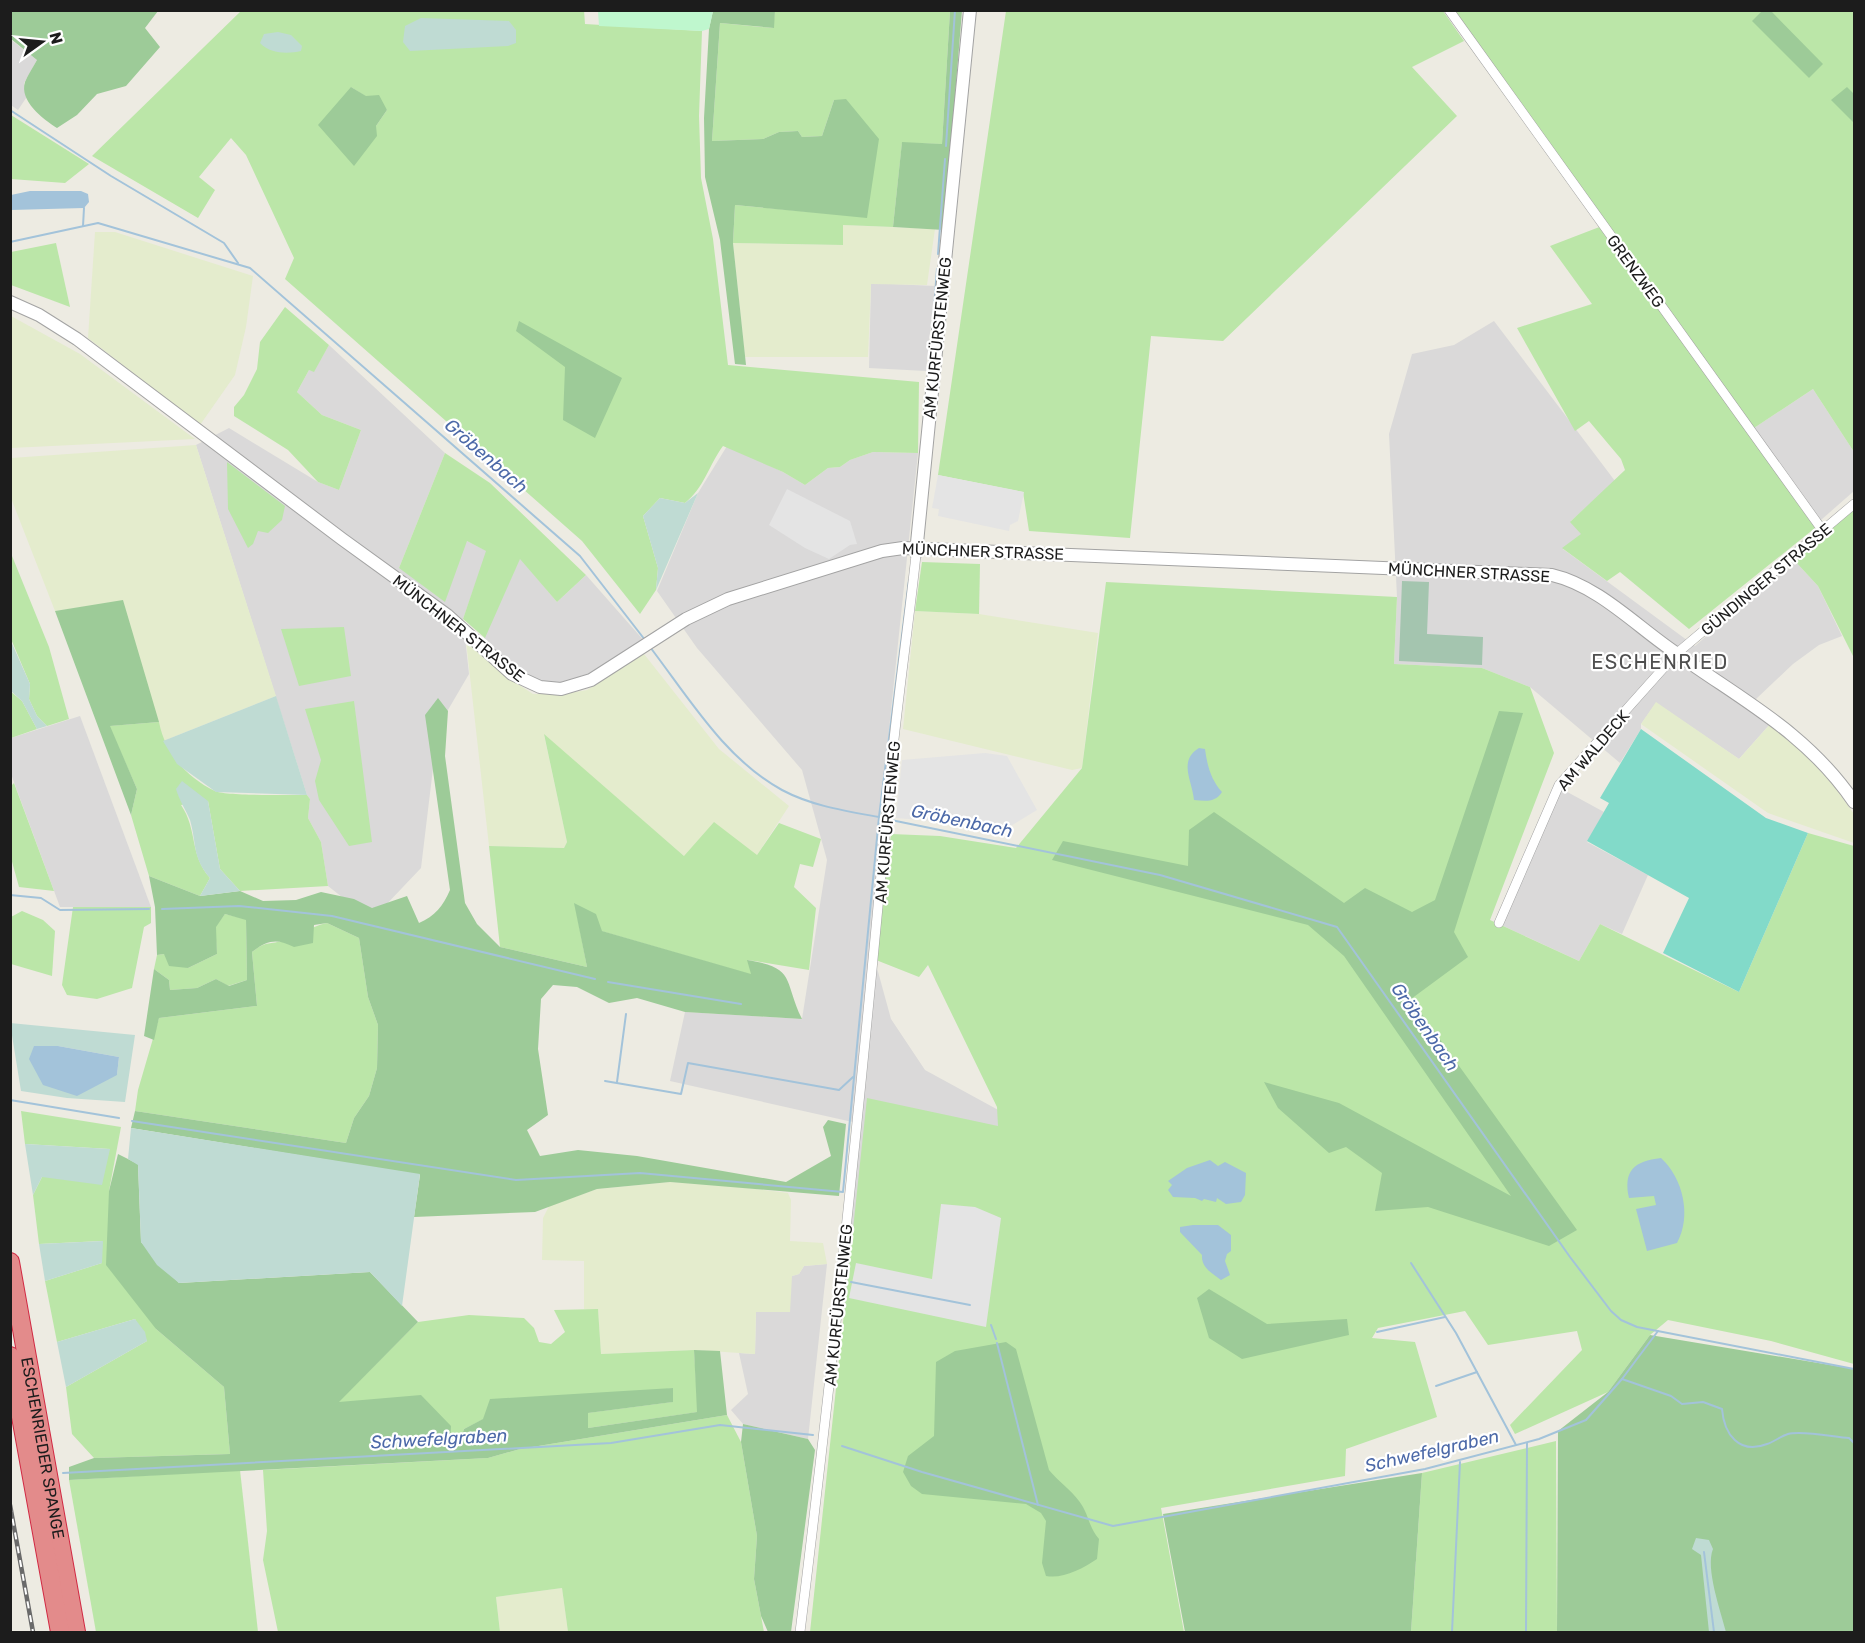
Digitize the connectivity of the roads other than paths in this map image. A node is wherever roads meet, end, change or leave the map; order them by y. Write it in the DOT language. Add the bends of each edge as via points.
graph roads {
  1 [pos="970,10"];
  2 [pos="1449,10"];
  3 [pos="10,302"];
  4 [pos="1854,504"];
  5 [pos="1823,531"];
  6 [pos="916,551"];
  7 [pos="1676,654"];
  8 [pos="1854,802"];
  9 [pos="1499,923"];
  10 [pos="10,1262"];
  11 [pos="10,1356"];
  12 [pos="60,1632"];
  13 [pos="76,1632"];
  14 [pos="800,1632"];
  1 -- 6 [label="street, AM KURFÜRSTENWEG"];
  2 -- 5 [label="street, GRENZWEG"];
  3 -- 6 [label="street, MÜNCHNER STRASSE" via="77,339 447,615 484,651 525,682 551,688 576,686 728,599 882,551"];
  4 -- 5 [label="street, GÜNDINGER STRASSE"];
  5 -- 7 [label="street, GÜNDINGER STRASSE"];
  6 -- 7 [label="street, MÜNCHNER STRASSE" via="1552,575 1567,578 1596,595"];
  6 -- 14 [label="street, AM KURFÜRSTENWEG" via="823,1452"];
  7 -- 8 [label="street, MÜNCHNER STRASSE" via="1786,727 1821,759"];
  7 -- 9 [label="street, AM WALDECK" via="1559,785"];
  10 -- 13 [label="highway, ESCHENRIEDER SPANGE"];
  11 -- 12 [label="highway, ESCHENRIEDER SPANGE"];
}
